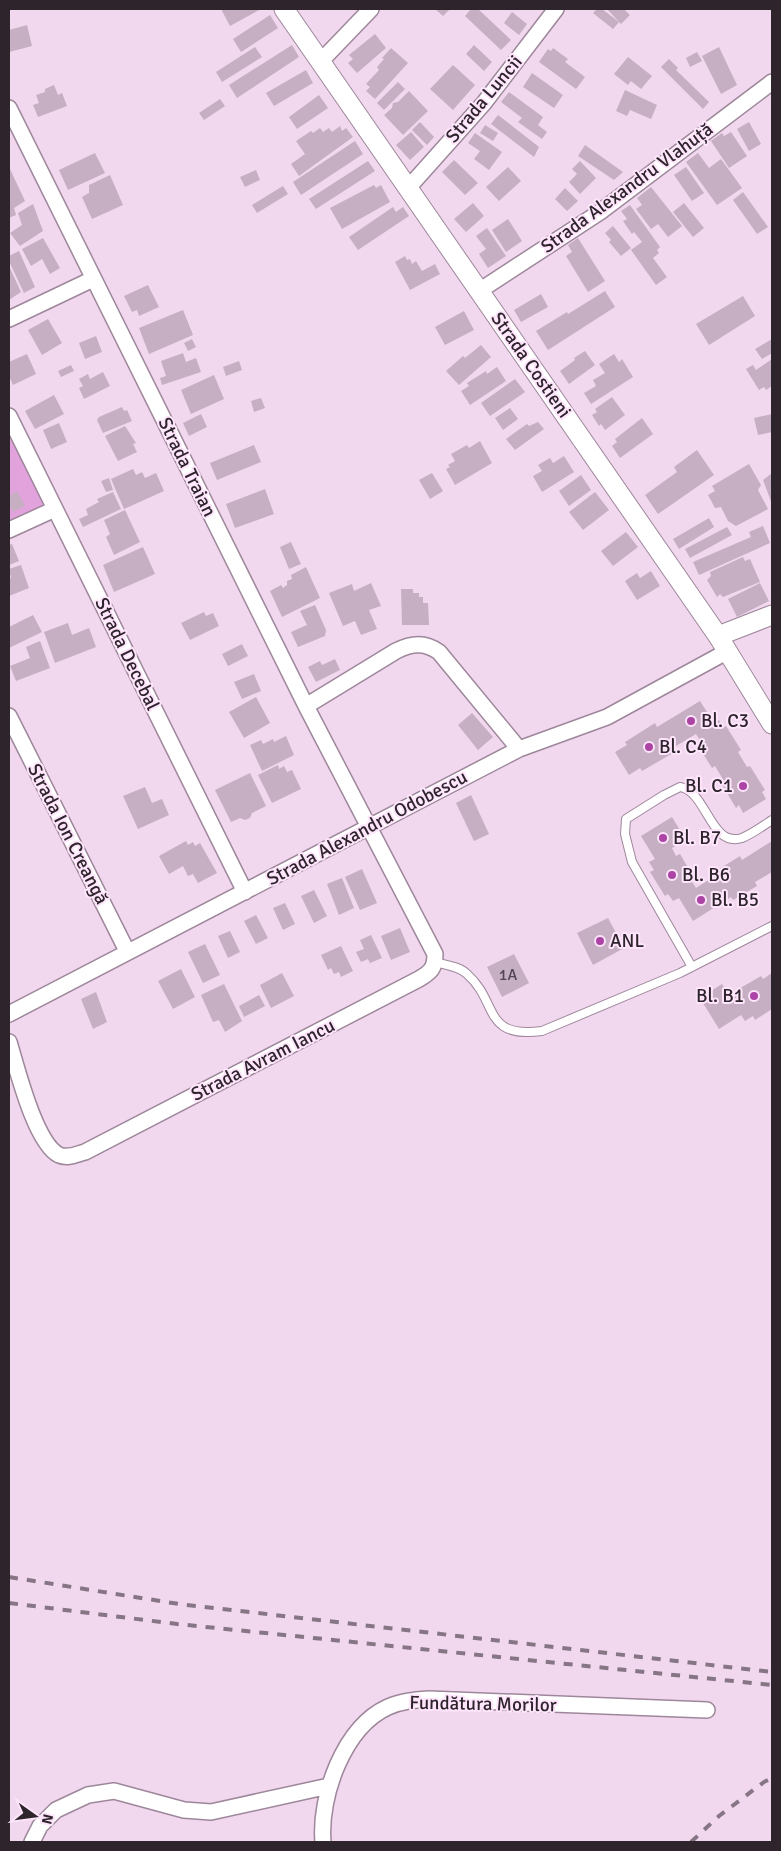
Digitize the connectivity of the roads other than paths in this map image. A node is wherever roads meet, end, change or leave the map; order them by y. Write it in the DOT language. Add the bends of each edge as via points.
graph roads {
  1 [pos="284,9"];
  2 [pos="371,9"];
  3 [pos="556,9"];
  4 [pos="320,62"];
  5 [pos="772,82"];
  6 [pos="9,108"];
  7 [pos="408,187"];
  8 [pos="93,278"];
  9 [pos="480,291"];
  10 [pos="9,320"];
  11 [pos="9,416"];
  12 [pos="54,509"];
  13 [pos="9,530"];
  14 [pos="772,615"];
  15 [pos="723,643"];
  16 [pos="306,706"];
  17 [pos="9,716"];
  18 [pos="772,724"];
  19 [pos="519,749"];
  20 [pos="772,820"];
  21 [pos="368,826"];
  22 [pos="245,892"];
  23 [pos="772,926"];
  24 [pos="127,951"];
  25 [pos="435,962"];
  26 [pos="692,967"];
  27 [pos="9,1014"];
  28 [pos="9,1042"];
  29 [pos="707,1710"];
  30 [pos="328,1786"];
  31 [pos="32,1842"];
  32 [pos="323,1842"];
  1 -- 4 [label="street, Strada Costieni"];
  2 -- 4 [label="street"];
  3 -- 7 [label="street, Strada Luncii" via="484,103"];
  4 -- 7 [label="street, Strada Costieni"];
  5 -- 9 [label="street, Strada Alexandru Vlahuță" via="600,212"];
  6 -- 8 [label="street, Strada Traian"];
  7 -- 9 [label="street, Strada Costieni"];
  8 -- 10 [label="street"];
  8 -- 16 [label="street, Strada Traian"];
  9 -- 15 [label="street, Strada Costieni"];
  11 -- 12 [label="street, Strada Decebal"];
  12 -- 13 [label="street"];
  12 -- 22 [label="street, Strada Decebal"];
  14 -- 15 [label="street"];
  15 -- 18 [label="street, Strada Costieni"];
  15 -- 19 [label="street, Strada Alexandru Odobescu" via="607,717"];
  16 -- 19 [label="street" via="396,650 422,644 439,652"];
  16 -- 21 [label="street, Strada Traian"];
  17 -- 24 [label="street, Strada Ion Creangă"];
  19 -- 21 [label="street, Strada Alexandru Odobescu"];
  20 -- 26 [label="lane" via="744,837 724,836 692,792 680,787 626,819 625,834 632,862"];
  21 -- 22 [label="street, Strada Alexandru Odobescu"];
  21 -- 25 [label="street" via="435,954"];
  22 -- 24 [label="street, Strada Alexandru Odobescu"];
  23 -- 26 [label="lane"];
  24 -- 27 [label="street, Strada Alexandru Odobescu"];
  25 -- 26 [label="lane" via="467,973 495,1020 512,1031 524,1034 542,1031"];
  25 -- 28 [label="street, Strada Avram Iancu" via="430,973 419,979 85,1152 66,1157 51,1149 42,1136"];
  29 -- 30 [label="street, Fundătura Morilor" via="429,1699 406,1701 389,1706 364,1722 344,1752"];
  30 -- 31 [label="street" via="211,1812 184,1810 114,1791 88,1795 56,1810 40,1826"];
  30 -- 32 [label="street, Fundătura Morilor"];
}
